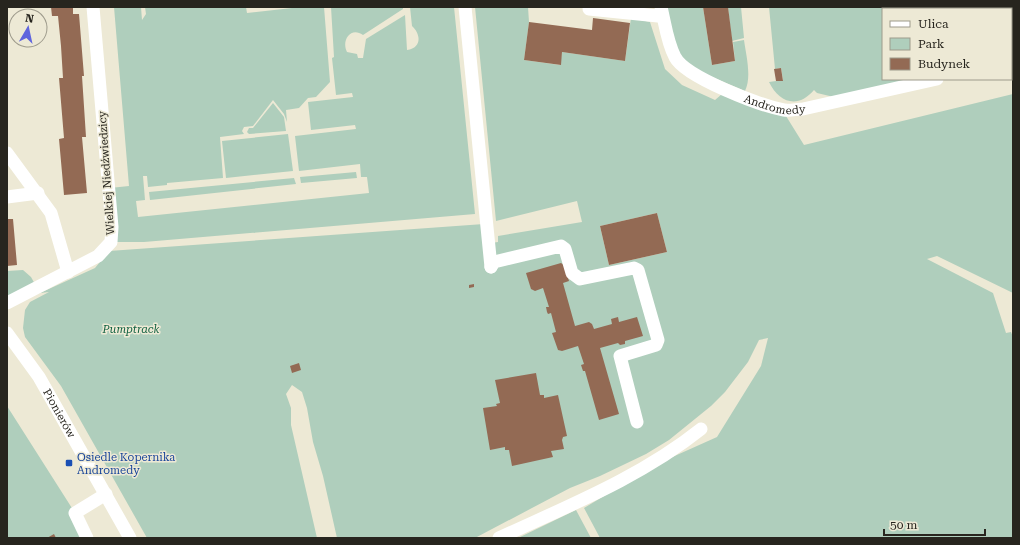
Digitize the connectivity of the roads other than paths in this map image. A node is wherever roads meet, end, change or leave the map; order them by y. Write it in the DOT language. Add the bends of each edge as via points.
graph roads {
  1 [pos="93,7"];
  2 [pos="466,7"];
  3 [pos="589,10"];
  4 [pos="659,12"];
  5 [pos="932,80"];
  6 [pos="7,153"];
  7 [pos="38,193"];
  8 [pos="7,197"];
  9 [pos="68,272"];
  10 [pos="7,303"];
  11 [pos="7,333"];
  12 [pos="637,422"];
  13 [pos="701,429"];
  14 [pos="106,494"];
  15 [pos="87,538"];
  16 [pos="130,538"];
  17 [pos="499,538"];
  1 -- 9 [label="street, Wielkiej Niedźwiedzicy" via="110,188 112,237 108,247 98,256"];
  2 -- 12 [label="street" via="491,267 494,262 561,246 566,249 572,274 580,279 634,268 638,270 658,340 656,345 620,356"];
  3 -- 4 [label="street"];
  4 -- 5 [label="street, Andromedy" via="675,58 681,66 763,105 786,110 802,109"];
  6 -- 7 [label="street"];
  7 -- 8 [label="street"];
  7 -- 9 [label="street" via="51,213"];
  9 -- 10 [label="street, Wielkiej Niedźwiedzicy"];
  11 -- 14 [label="street, Pionierów" via="39,377"];
  13 -- 17 [label="street" via="676,449 642,468 577,503"];
  14 -- 15 [label="street" via="75,512"];
  14 -- 16 [label="street, Pionierów"];
}
